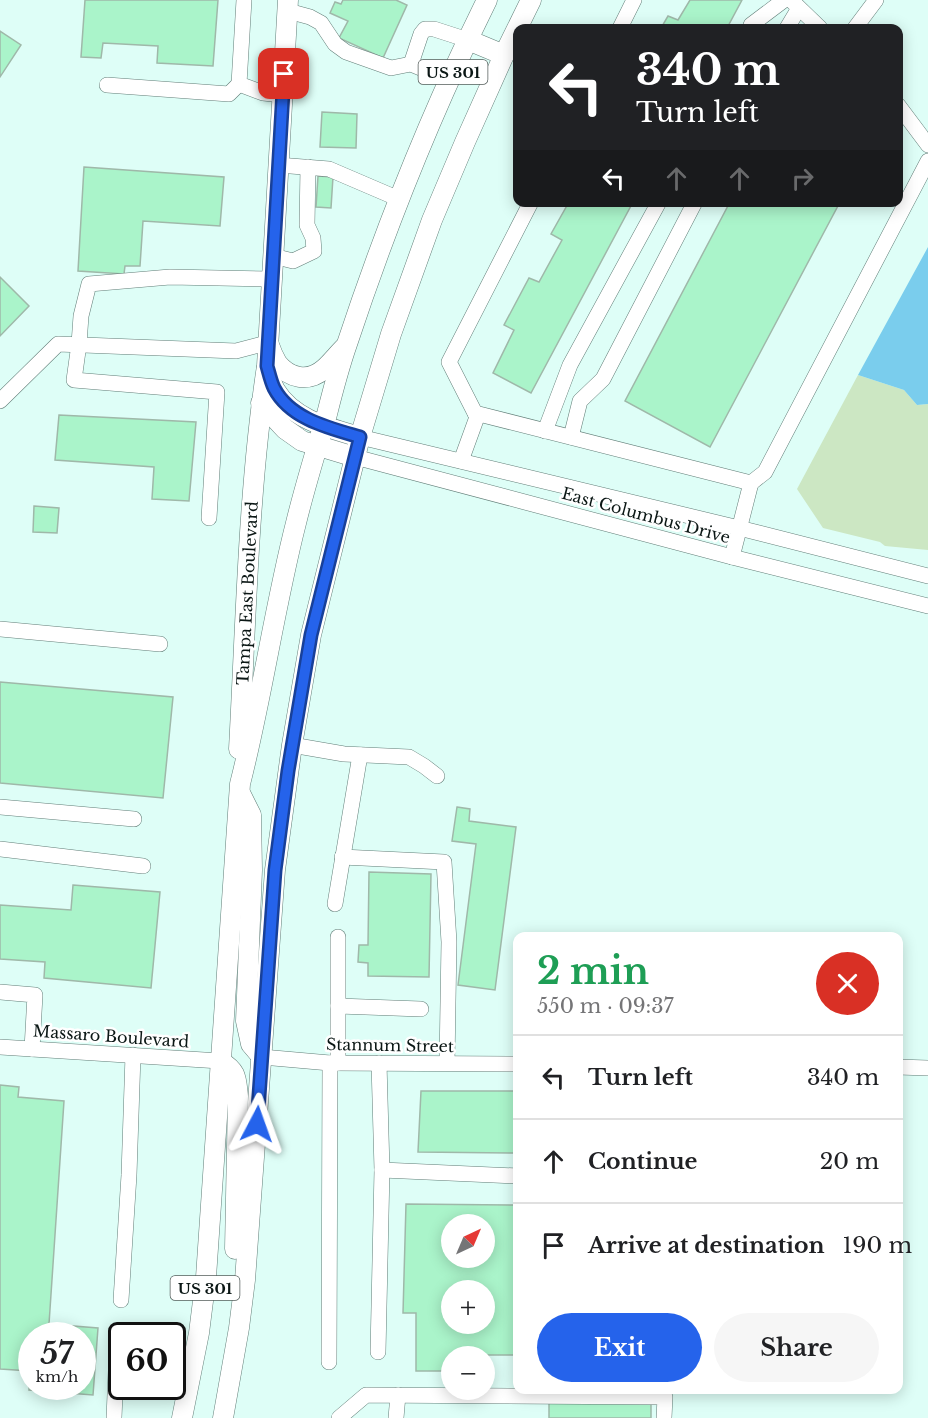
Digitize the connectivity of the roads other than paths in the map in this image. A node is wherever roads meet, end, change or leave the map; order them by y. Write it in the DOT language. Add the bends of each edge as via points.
graph roads {
  1 [pos="244,0"];
  2 [pos="488,0"];
  3 [pos="531,0"];
  4 [pos="634,0"];
  5 [pos="784,0"];
  6 [pos="876,0"];
  7 [pos="795,4"];
  8 [pos="288,6"];
  9 [pos="519,24"];
  10 [pos="622,24"];
  11 [pos="752,24"];
  12 [pos="788,24"];
  13 [pos="816,24"];
  14 [pos="858,24"];
  15 [pos="513,37"];
  16 [pos="468,40"];
  17 [pos="504,55"];
  18 [pos="411,64"];
  19 [pos="450,80"];
  20 [pos="239,84"];
  21 [pos="107,85"];
  22 [pos="283,95"];
  23 [pos="903,112"];
  24 [pos="928,145"];
  25 [pos="928,161"];
  26 [pos="278,165"];
  27 [pos="308,167"];
  28 [pos="399,199"];
  29 [pos="528,207"];
  30 [pos="656,207"];
  31 [pos="692,207"];
  32 [pos="273,256"];
  33 [pos="271,279"];
  34 [pos="267,343"];
  35 [pos="79,344"];
  36 [pos="346,346"];
  37 [pos="267,366"];
  38 [pos="0,401"];
  39 [pos="261,403"];
  40 [pos="475,412"];
  41 [pos="323,426"];
  42 [pos="545,430"];
  43 [pos="360,437"];
  44 [pos="571,437"];
  45 [pos="317,446"];
  46 [pos="355,457"];
  47 [pos="461,461"];
  48 [pos="751,483"];
  49 [pos="209,519"];
  50 [pos="739,528"];
  51 [pos="732,556"];
  52 [pos="928,576"];
  53 [pos="928,606"];
  54 [pos="0,629"];
  55 [pos="160,644"];
  56 [pos="292,745"];
  57 [pos="360,755"];
  58 [pos="437,776"];
  59 [pos="240,788"];
  60 [pos="0,807"];
  61 [pos="134,819"];
  62 [pos="0,849"];
  63 [pos="342,857"];
  64 [pos="143,866"];
  65 [pos="334,904"];
  66 [pos="338,937"];
  67 [pos="0,992"];
  68 [pos="338,1006"];
  69 [pos="421,1009"];
  70 [pos="0,1047"];
  71 [pos="32,1049"];
  72 [pos="133,1055"];
  73 [pos="262,1057"];
  74 [pos="220,1061"];
  75 [pos="334,1063"];
  76 [pos="379,1063"];
  77 [pos="447,1064"];
  78 [pos="513,1064"];
  79 [pos="903,1067"];
  80 [pos="928,1068"];
  81 [pos="382,1170"];
  82 [pos="513,1176"];
  83 [pos="121,1300"];
  84 [pos="242,1303"];
  85 [pos="378,1352"];
  86 [pos="329,1362"];
  87 [pos="398,1395"];
  88 [pos="115,1400"];
  89 [pos="114,1418"];
  90 [pos="182,1418"];
  91 [pos="223,1418"];
  92 [pos="339,1418"];
  93 [pos="396,1418"];
  94 [pos="664,1418"];
  1 -- 20 [label="street"];
  2 -- 16 [label="main road, US 301"];
  3 -- 9 [label="main road, US 301"];
  4 -- 10 [label="street"];
  5 -- 11 [label="street"];
  6 -- 14 [label="street"];
  7 -- 12 [label="street"];
  7 -- 13 [label="street"];
  8 -- 18 [label="street" via="321,23 335,44 346,52 391,68"];
  8 -- 22 [label="main road, Tampa East Boulevard"];
  15 -- 17 [label="main road, US 301"];
  16 -- 17 [label="main road"];
  16 -- 18 [label="street" via="434,28 425,29"];
  16 -- 19 [label="main road, US 301"];
  17 -- 43 [label="main road, US 301" via="432,220 391,334"];
  18 -- 19 [label="street"];
  19 -- 28 [label="main road, US 301"];
  20 -- 21 [label="street" via="229,94"];
  20 -- 22 [label="street"];
  22 -- 26 [label="main road, Tampa East Boulevard"];
  23 -- 24 [label="street"];
  25 -- 48 [label="street" via="765,472"];
  26 -- 27 [label="street"];
  26 -- 32 [label="main road, Tampa East Boulevard"];
  27 -- 28 [label="street" via="329,169"];
  27 -- 32 [label="street" via="307,225 314,251 293,261"];
  28 -- 36 [label="main road, US 301"];
  29 -- 40 [label="street" via="449,362"];
  30 -- 42 [label="street" via="570,365"];
  31 -- 44 [label="street" via="603,379 580,401"];
  32 -- 33 [label="main road, Tampa East Boulevard"];
  33 -- 34 [label="main road, Tampa East Boulevard"];
  33 -- 35 [label="street" via="170,277 89,284"];
  34 -- 35 [label="street" via="236,351"];
  34 -- 36 [label="main road" via="277,362 298,378 322,371"];
  34 -- 37 [label="main road, Tampa East Boulevard"];
  35 -- 38 [label="street" via="58,344"];
  35 -- 49 [label="street" via="74,380 217,392"];
  36 -- 41 [label="main road, US 301"];
  37 -- 39 [label="main road, Tampa East Boulevard"];
  37 -- 41 [label="main road, Tampa East Boulevard" via="274,389 288,406"];
  39 -- 45 [label="main road" via="285,429"];
  39 -- 59 [label="main road, Tampa East Boulevard" via="248,561"];
  40 -- 42 [label="street"];
  40 -- 47 [label="street" via="477,417"];
  41 -- 43 [label="main road, Tampa East Boulevard"];
  41 -- 45 [label="main road, US 301"];
  42 -- 44 [label="street"];
  43 -- 46 [label="main road, US 301"];
  43 -- 47 [label="street, East Columbus Drive"];
  44 -- 48 [label="street"];
  45 -- 46 [label="main road"];
  45 -- 59 [label="main road, US 301" via="282,582"];
  46 -- 51 [label="street, East Columbus Drive"];
  46 -- 56 [label="main road, US 301" via="311,635"];
  47 -- 50 [label="street, East Columbus Drive"];
  48 -- 50 [label="street"];
  50 -- 51 [label="street"];
  50 -- 52 [label="street, East Columbus Drive"];
  51 -- 53 [label="street, East Columbus Drive"];
  54 -- 55 [label="street"];
  56 -- 57 [label="street"];
  56 -- 73 [label="main road, US 301" via="275,870"];
  57 -- 58 [label="street" via="409,758"];
  57 -- 63 [label="street"];
  59 -- 73 [label="main road" via="251,815 246,1021 251,1044"];
  59 -- 74 [label="main road, US 301"];
  60 -- 61 [label="street"];
  62 -- 64 [label="street"];
  63 -- 65 [label="street"];
  63 -- 77 [label="street" via="444,862 449,942"];
  66 -- 68 [label="street"];
  67 -- 71 [label="street" via="35,995"];
  68 -- 69 [label="street"];
  68 -- 75 [label="street"];
  70 -- 71 [label="street, Massaro Boulevard"];
  71 -- 72 [label="street, Massaro Boulevard"];
  72 -- 74 [label="street, Massaro Boulevard"];
  72 -- 83 [label="street"];
  73 -- 75 [label="street, Stannum Street"];
  73 -- 84 [label="main road, US 301"];
  74 -- 84 [label="main road" via="229,1066 237,1081 234,1288"];
  74 -- 90 [label="main road, US 301" via="206,1277"];
  75 -- 76 [label="street, Stannum Street"];
  75 -- 86 [label="street"];
  76 -- 77 [label="street, Stannum Street"];
  76 -- 81 [label="street"];
  77 -- 78 [label="street, Stannum Street"];
  79 -- 80 [label="street"];
  81 -- 82 [label="street"];
  81 -- 85 [label="street"];
  84 -- 91 [label="main road, US 301"];
  87 -- 92 [label="street" via="366,1395"];
  87 -- 93 [label="street"];
  87 -- 94 [label="street" via="665,1397"];
  88 -- 89 [label="street"];
}
